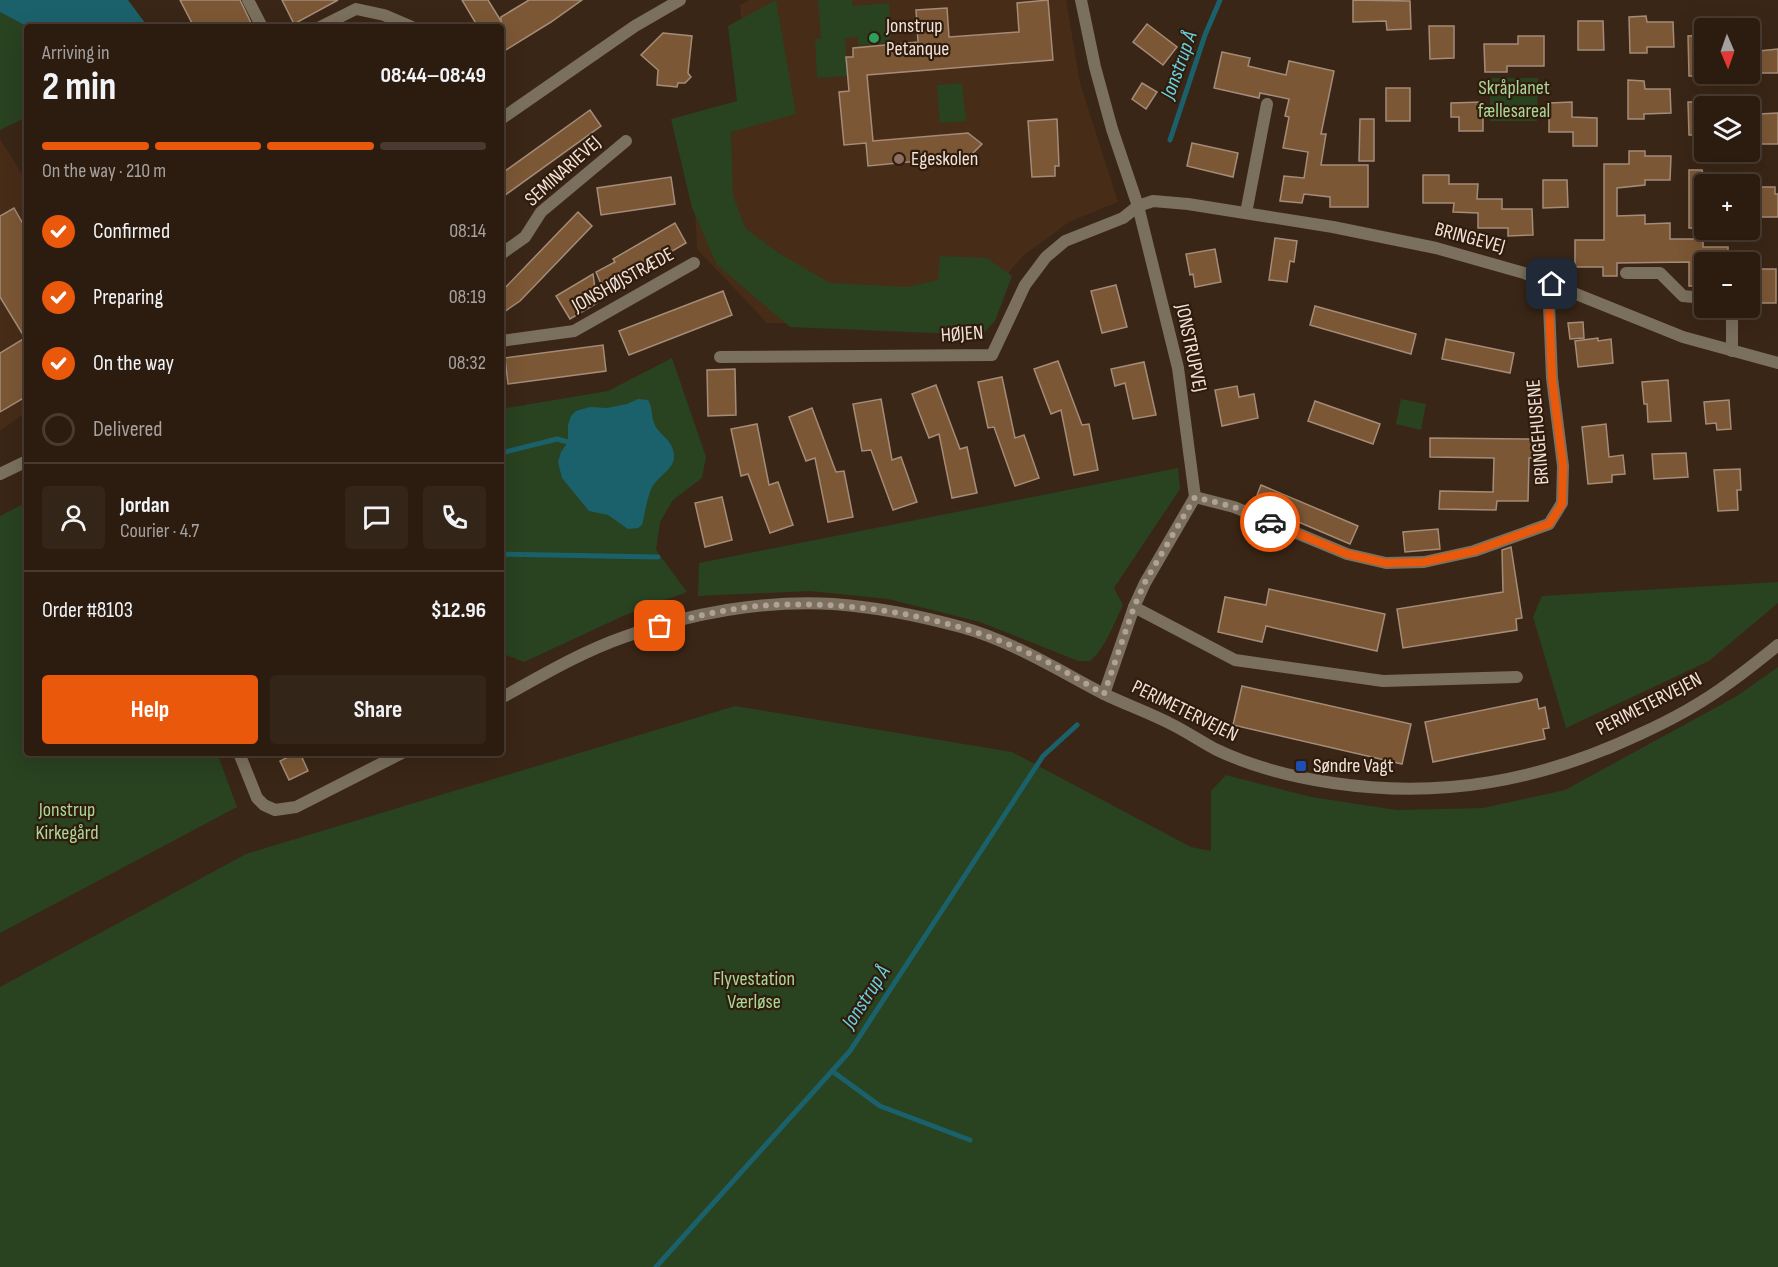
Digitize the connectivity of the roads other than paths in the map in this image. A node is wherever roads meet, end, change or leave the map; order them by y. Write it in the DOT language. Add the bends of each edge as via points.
graph roads {
  1 [pos="248,0"];
  2 [pos="680,0"];
  3 [pos="1081,0"];
  4 [pos="353,5"];
  5 [pos="260,24"];
  6 [pos="324,24"];
  7 [pos="405,24"];
  8 [pos="1268,104"];
  9 [pos="504,117"];
  10 [pos="626,141"];
  11 [pos="1138,206"];
  12 [pos="1246,213"];
  13 [pos="504,252"];
  14 [pos="694,263"];
  15 [pos="1626,273"];
  16 [pos="1552,284"];
  17 [pos="1694,297"];
  18 [pos="1732,318"];
  19 [pos="504,341"];
  20 [pos="1732,351"];
  21 [pos="720,357"];
  22 [pos="1778,363"];
  23 [pos="24,462"];
  24 [pos="0,474"];
  25 [pos="1195,497"];
  26 [pos="1134,607"];
  27 [pos="1778,645"];
  28 [pos="1517,677"];
  29 [pos="1104,694"];
  30 [pos="504,696"];
  31 [pos="240,756"];
  32 [pos="396,756"];
  1 -- 5 [label="street"];
  2 -- 9 [label="street" via="634,26"];
  3 -- 11 [label="street, JONSTRUPVEJ" via="1112,129"];
  4 -- 6 [label="street"];
  4 -- 7 [label="street"];
  8 -- 12 [label="street"];
  10 -- 13 [label="street, SEMINARIEVEJ" via="541,212 525,237"];
  11 -- 12 [label="street, BRINGEVEJ" via="1153,201"];
  11 -- 21 [label="street, HØJEN" via="1123,218 1065,241 1046,256 1026,285 992,355"];
  11 -- 25 [label="street, JONSTRUPVEJ" via="1178,368"];
  12 -- 16 [label="street, BRINGEVEJ" via="1380,235"];
  14 -- 19 [label="street, JONSHØJSTRÆDE" via="574,330"];
  15 -- 17 [label="street" via="1660,273 1683,296"];
  16 -- 20 [label="street, BRINGEVEJ" via="1683,337"];
  16 -- 25 [label="street, BRINGEHUSENE" via="1552,378 1563,466 1562,504 1549,524 1474,551 1424,562 1386,563 1347,554 1234,507"];
  18 -- 20 [label="street"];
  20 -- 22 [label="street, BRINGEVEJ"];
  23 -- 24 [label="street"];
  25 -- 26 [label="street"];
  26 -- 28 [label="street" via="1235,660 1383,681"];
  26 -- 29 [label="street"];
  27 -- 29 [label="street, PERIMETERVEJEN" via="1728,684 1669,721 1607,750 1557,768 1465,786 1361,787 1254,765"];
  29 -- 30 [label="street, PERIMETERVEJEN" via="1032,655 965,628 900,613 832,604 770,605 703,614 660,626 623,637 558,666"];
  31 -- 32 [label="street" via="257,798 275,810 296,807"];
}
